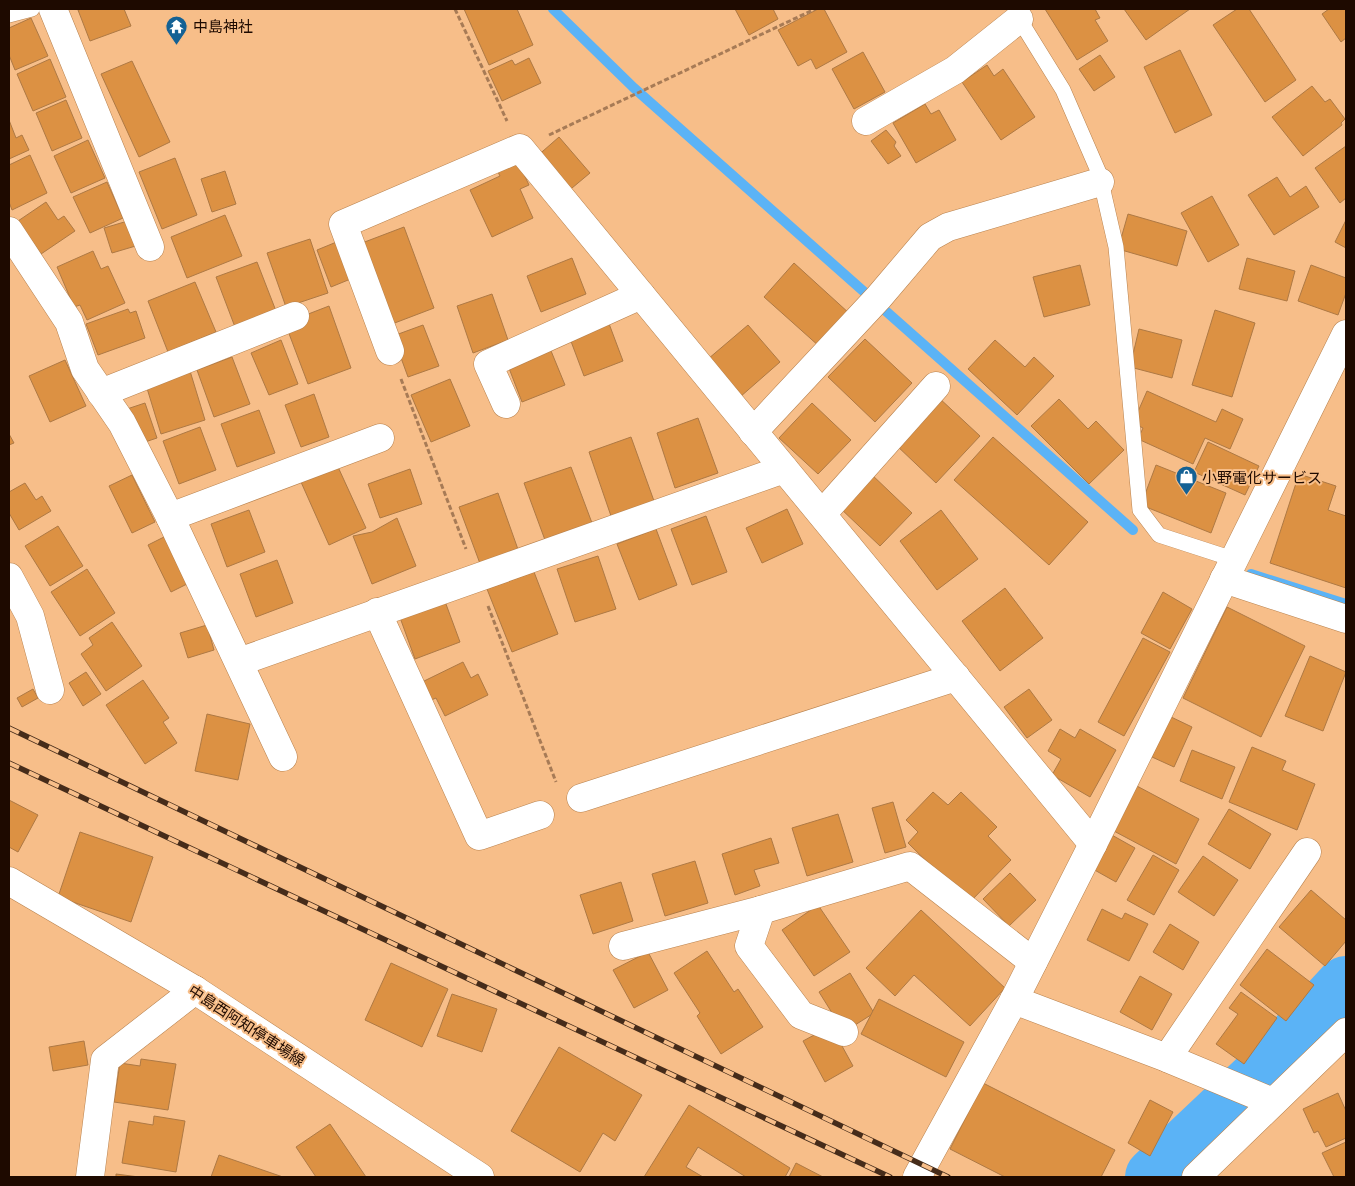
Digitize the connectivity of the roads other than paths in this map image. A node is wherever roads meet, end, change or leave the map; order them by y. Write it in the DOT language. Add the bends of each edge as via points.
graph roads {
  1 [pos="32,9"];
  2 [pos="53,9"];
  3 [pos="1016,14"];
  4 [pos="9,15"];
  5 [pos="866,121"];
  6 [pos="1100,182"];
  7 [pos="9,231"];
  8 [pos="150,246"];
  9 [pos="641,295"];
  10 [pos="295,316"];
  11 [pos="1346,334"];
  12 [pos="390,351"];
  13 [pos="936,386"];
  14 [pos="101,393"];
  15 [pos="506,404"];
  16 [pos="753,432"];
  17 [pos="380,438"];
  18 [pos="784,469"];
  19 [pos="822,514"];
  20 [pos="170,517"];
  21 [pos="1229,569"];
  22 [pos="9,577"];
  23 [pos="377,612"];
  24 [pos="1346,619"];
  25 [pos="239,662"];
  26 [pos="956,677"];
  27 [pos="50,690"];
  28 [pos="283,757"];
  29 [pos="581,798"];
  30 [pos="540,815"];
  31 [pos="1093,844"];
  32 [pos="1307,852"];
  33 [pos="9,881"];
  34 [pos="761,910"];
  35 [pos="623,946"];
  36 [pos="1033,962"];
  37 [pos="194,990"];
  38 [pos="1014,1000"];
  39 [pos="844,1032"];
  40 [pos="1346,1032"];
  41 [pos="1167,1058"];
  42 [pos="1267,1099"];
  43 [pos="90,1177"];
  44 [pos="480,1177"];
  45 [pos="917,1177"];
  46 [pos="1196,1177"];
  1 -- 4 [label="lane"];
  2 -- 8 [label="street"];
  3 -- 5 [label="street" via="955,70"];
  3 -- 6 [label="lane" via="1063,90"];
  6 -- 16 [label="street" via="948,227 930,237"];
  6 -- 21 [label="lane" via="1116,247 1140,510 1159,535"];
  7 -- 14 [label="street" via="69,322 86,369"];
  9 -- 12 [label="street" via="520,148 343,224"];
  9 -- 15 [label="street" via="488,364"];
  9 -- 16 [label="street"];
  10 -- 14 [label="street"];
  11 -- 21 [label="street"];
  13 -- 19 [label="street"];
  14 -- 20 [label="street" via="122,423"];
  16 -- 18 [label="street"];
  17 -- 20 [label="street"];
  18 -- 19 [label="street"];
  18 -- 23 [label="street"];
  19 -- 26 [label="street"];
  20 -- 25 [label="street"];
  21 -- 24 [label="street"];
  21 -- 31 [label="street"];
  22 -- 27 [label="street" via="30,616"];
  23 -- 25 [label="street"];
  23 -- 30 [label="street" via="479,836"];
  25 -- 28 [label="street"];
  26 -- 29 [label="street"];
  26 -- 31 [label="street"];
  31 -- 36 [label="street"];
  32 -- 41 [label="street"];
  33 -- 37 [label="street, 中島西阿知停車場線"];
  34 -- 35 [label="street"];
  34 -- 36 [label="street" via="910,866"];
  34 -- 39 [label="street" via="749,946 801,1015"];
  36 -- 38 [label="street"];
  37 -- 43 [label="street" via="105,1060"];
  37 -- 44 [label="street, 中島西阿知停車場線"];
  38 -- 41 [label="street"];
  38 -- 45 [label="street"];
  40 -- 42 [label="street"];
  41 -- 42 [label="street"];
  42 -- 46 [label="street"];
}
